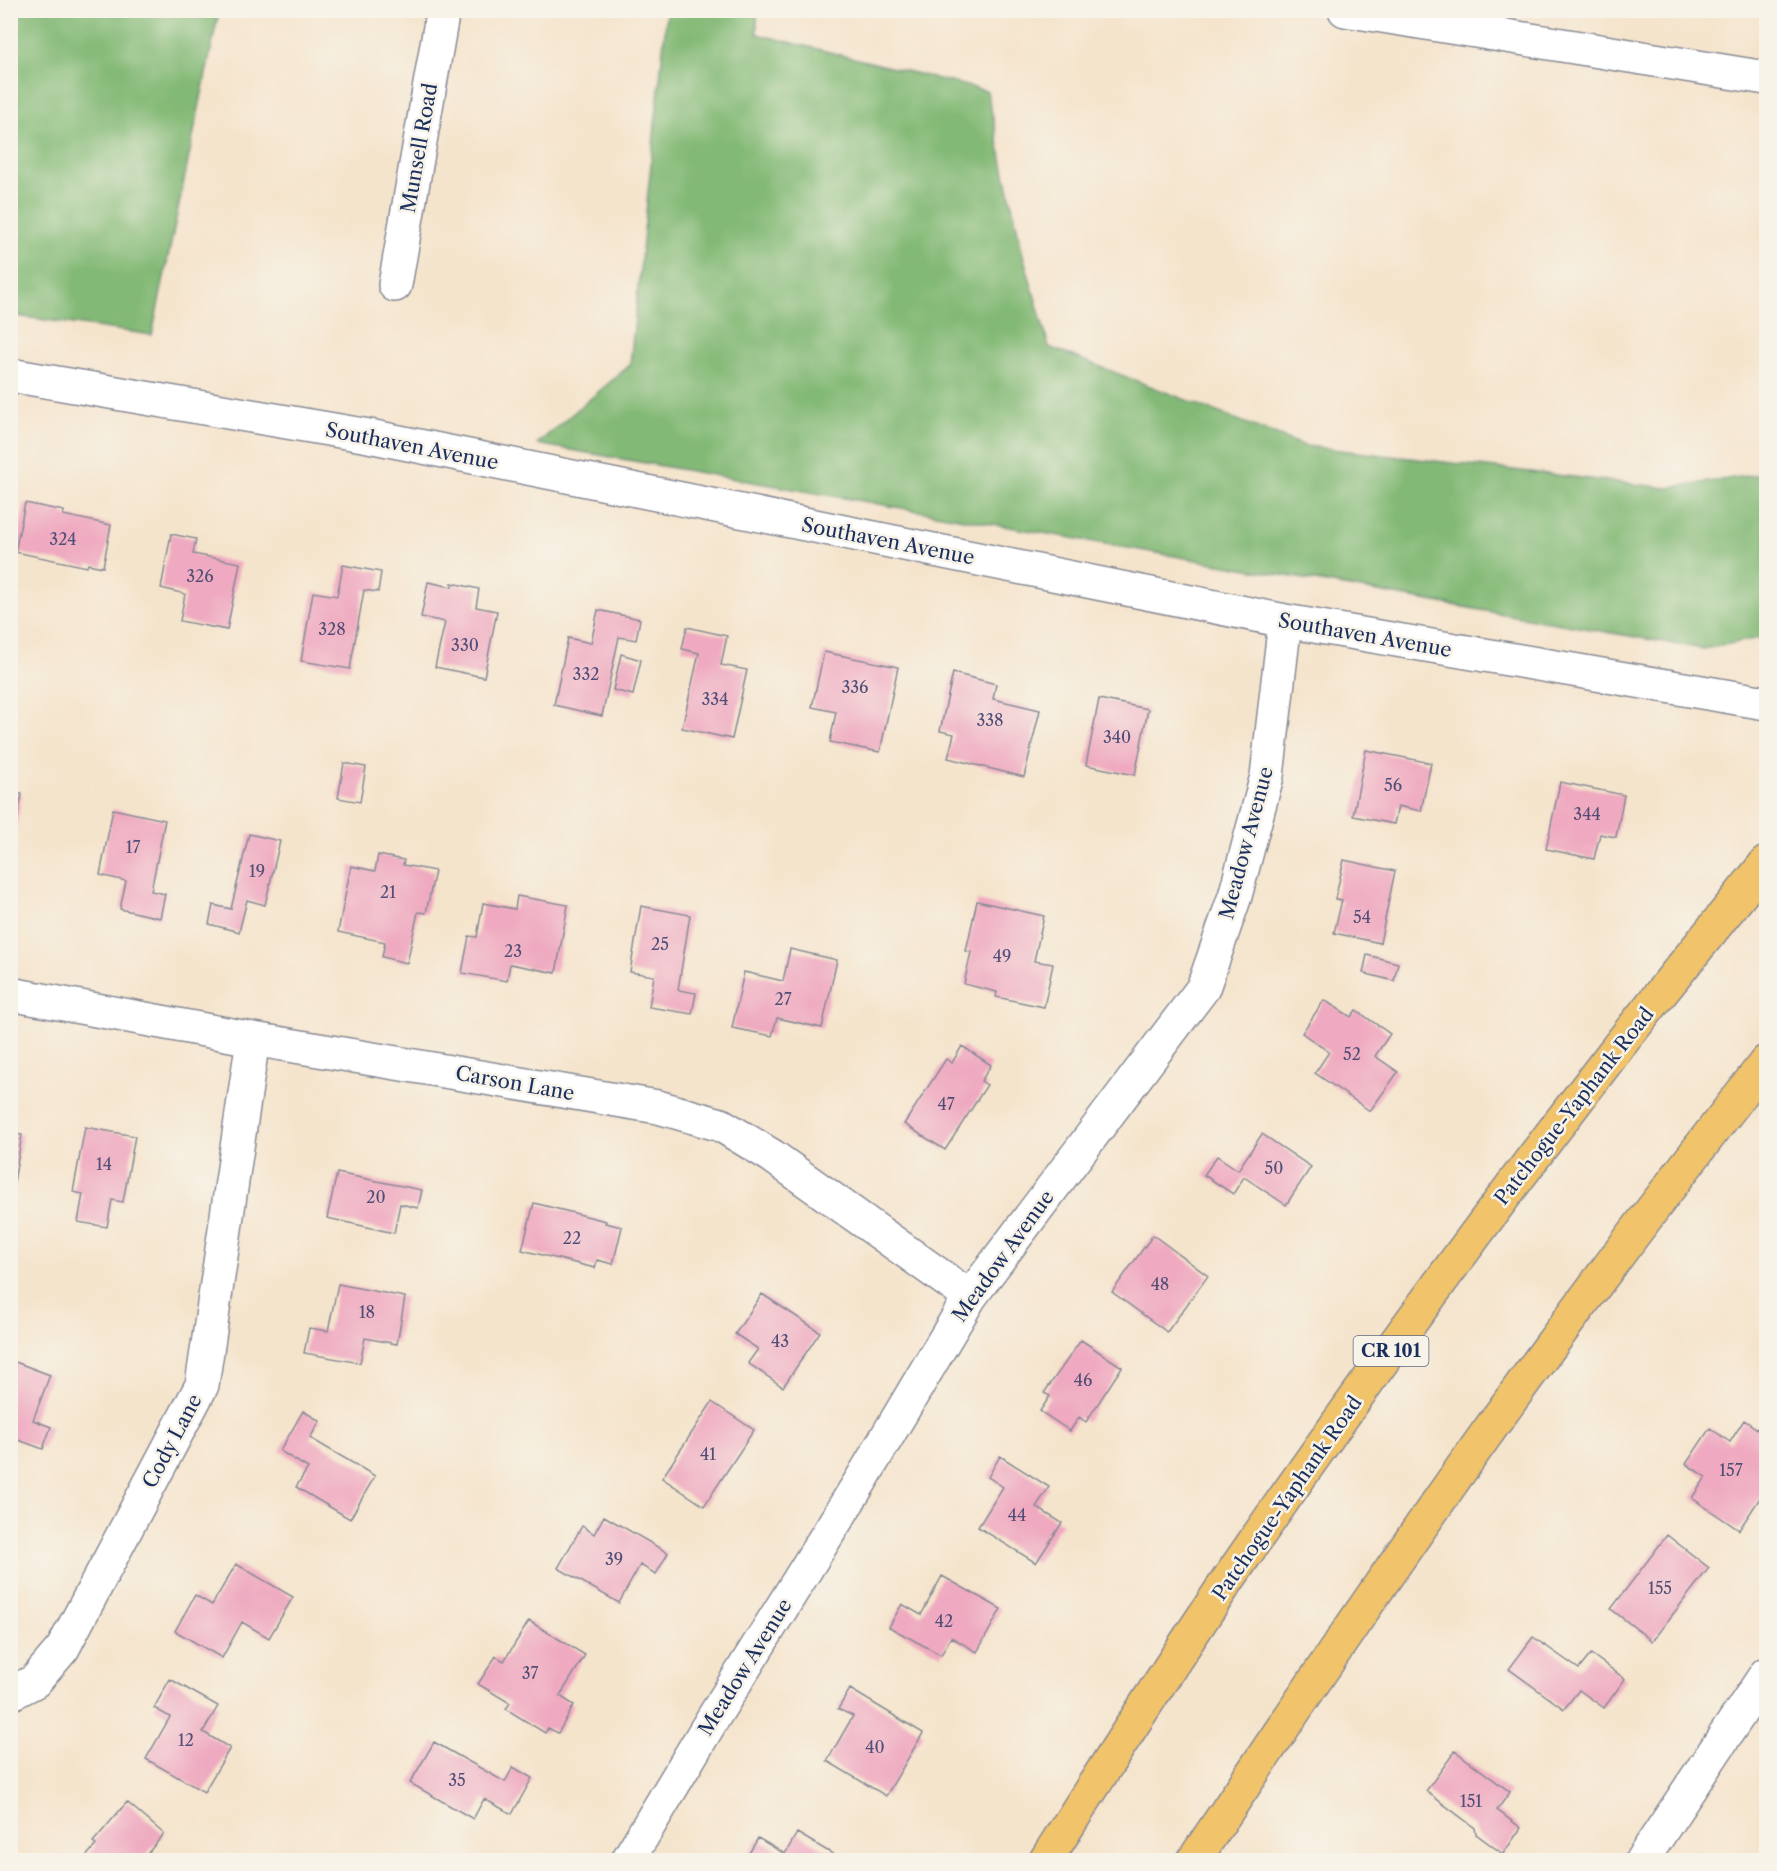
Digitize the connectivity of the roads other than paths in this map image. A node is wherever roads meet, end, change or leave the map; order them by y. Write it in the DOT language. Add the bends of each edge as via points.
graph roads {
  1 [pos="443,10"];
  2 [pos="1345,10"];
  3 [pos="1767,78"];
  4 [pos="395,285"];
  5 [pos="10,375"];
  6 [pos="1285,621"];
  7 [pos="1767,703"];
  8 [pos="1767,863"];
  9 [pos="10,994"];
  10 [pos="253,1039"];
  11 [pos="1767,1062"];
  12 [pos="970,1297"];
  13 [pos="1767,1674"];
  14 [pos="10,1694"];
  15 [pos="628,1860"];
  16 [pos="1046,1860"];
  17 [pos="1194,1860"];
  18 [pos="1642,1860"];
  1 -- 4 [label="street, Munsell Road"];
  2 -- 3 [label="street"];
  5 -- 6 [label="street, Southaven Avenue" via="369,436"];
  6 -- 7 [label="street, Southaven Avenue"];
  6 -- 12 [label="street, Meadow Avenue" via="1267,776 1235,896 1203,988"];
  8 -- 16 [label="main road, Patchogue-Yaphank Road / CR 101" via="1609,1059 1374,1374 1244,1556"];
  9 -- 10 [label="street, Carson Lane"];
  10 -- 12 [label="street, Carson Lane" via="658,1107 720,1125 772,1156"];
  10 -- 14 [label="street, Cody Lane" via="202,1385 63,1648 35,1681"];
  11 -- 17 [label="main road" via="1547,1351 1308,1688"];
  12 -- 15 [label="street, Meadow Avenue"];
  13 -- 18 [label="street"];
}
